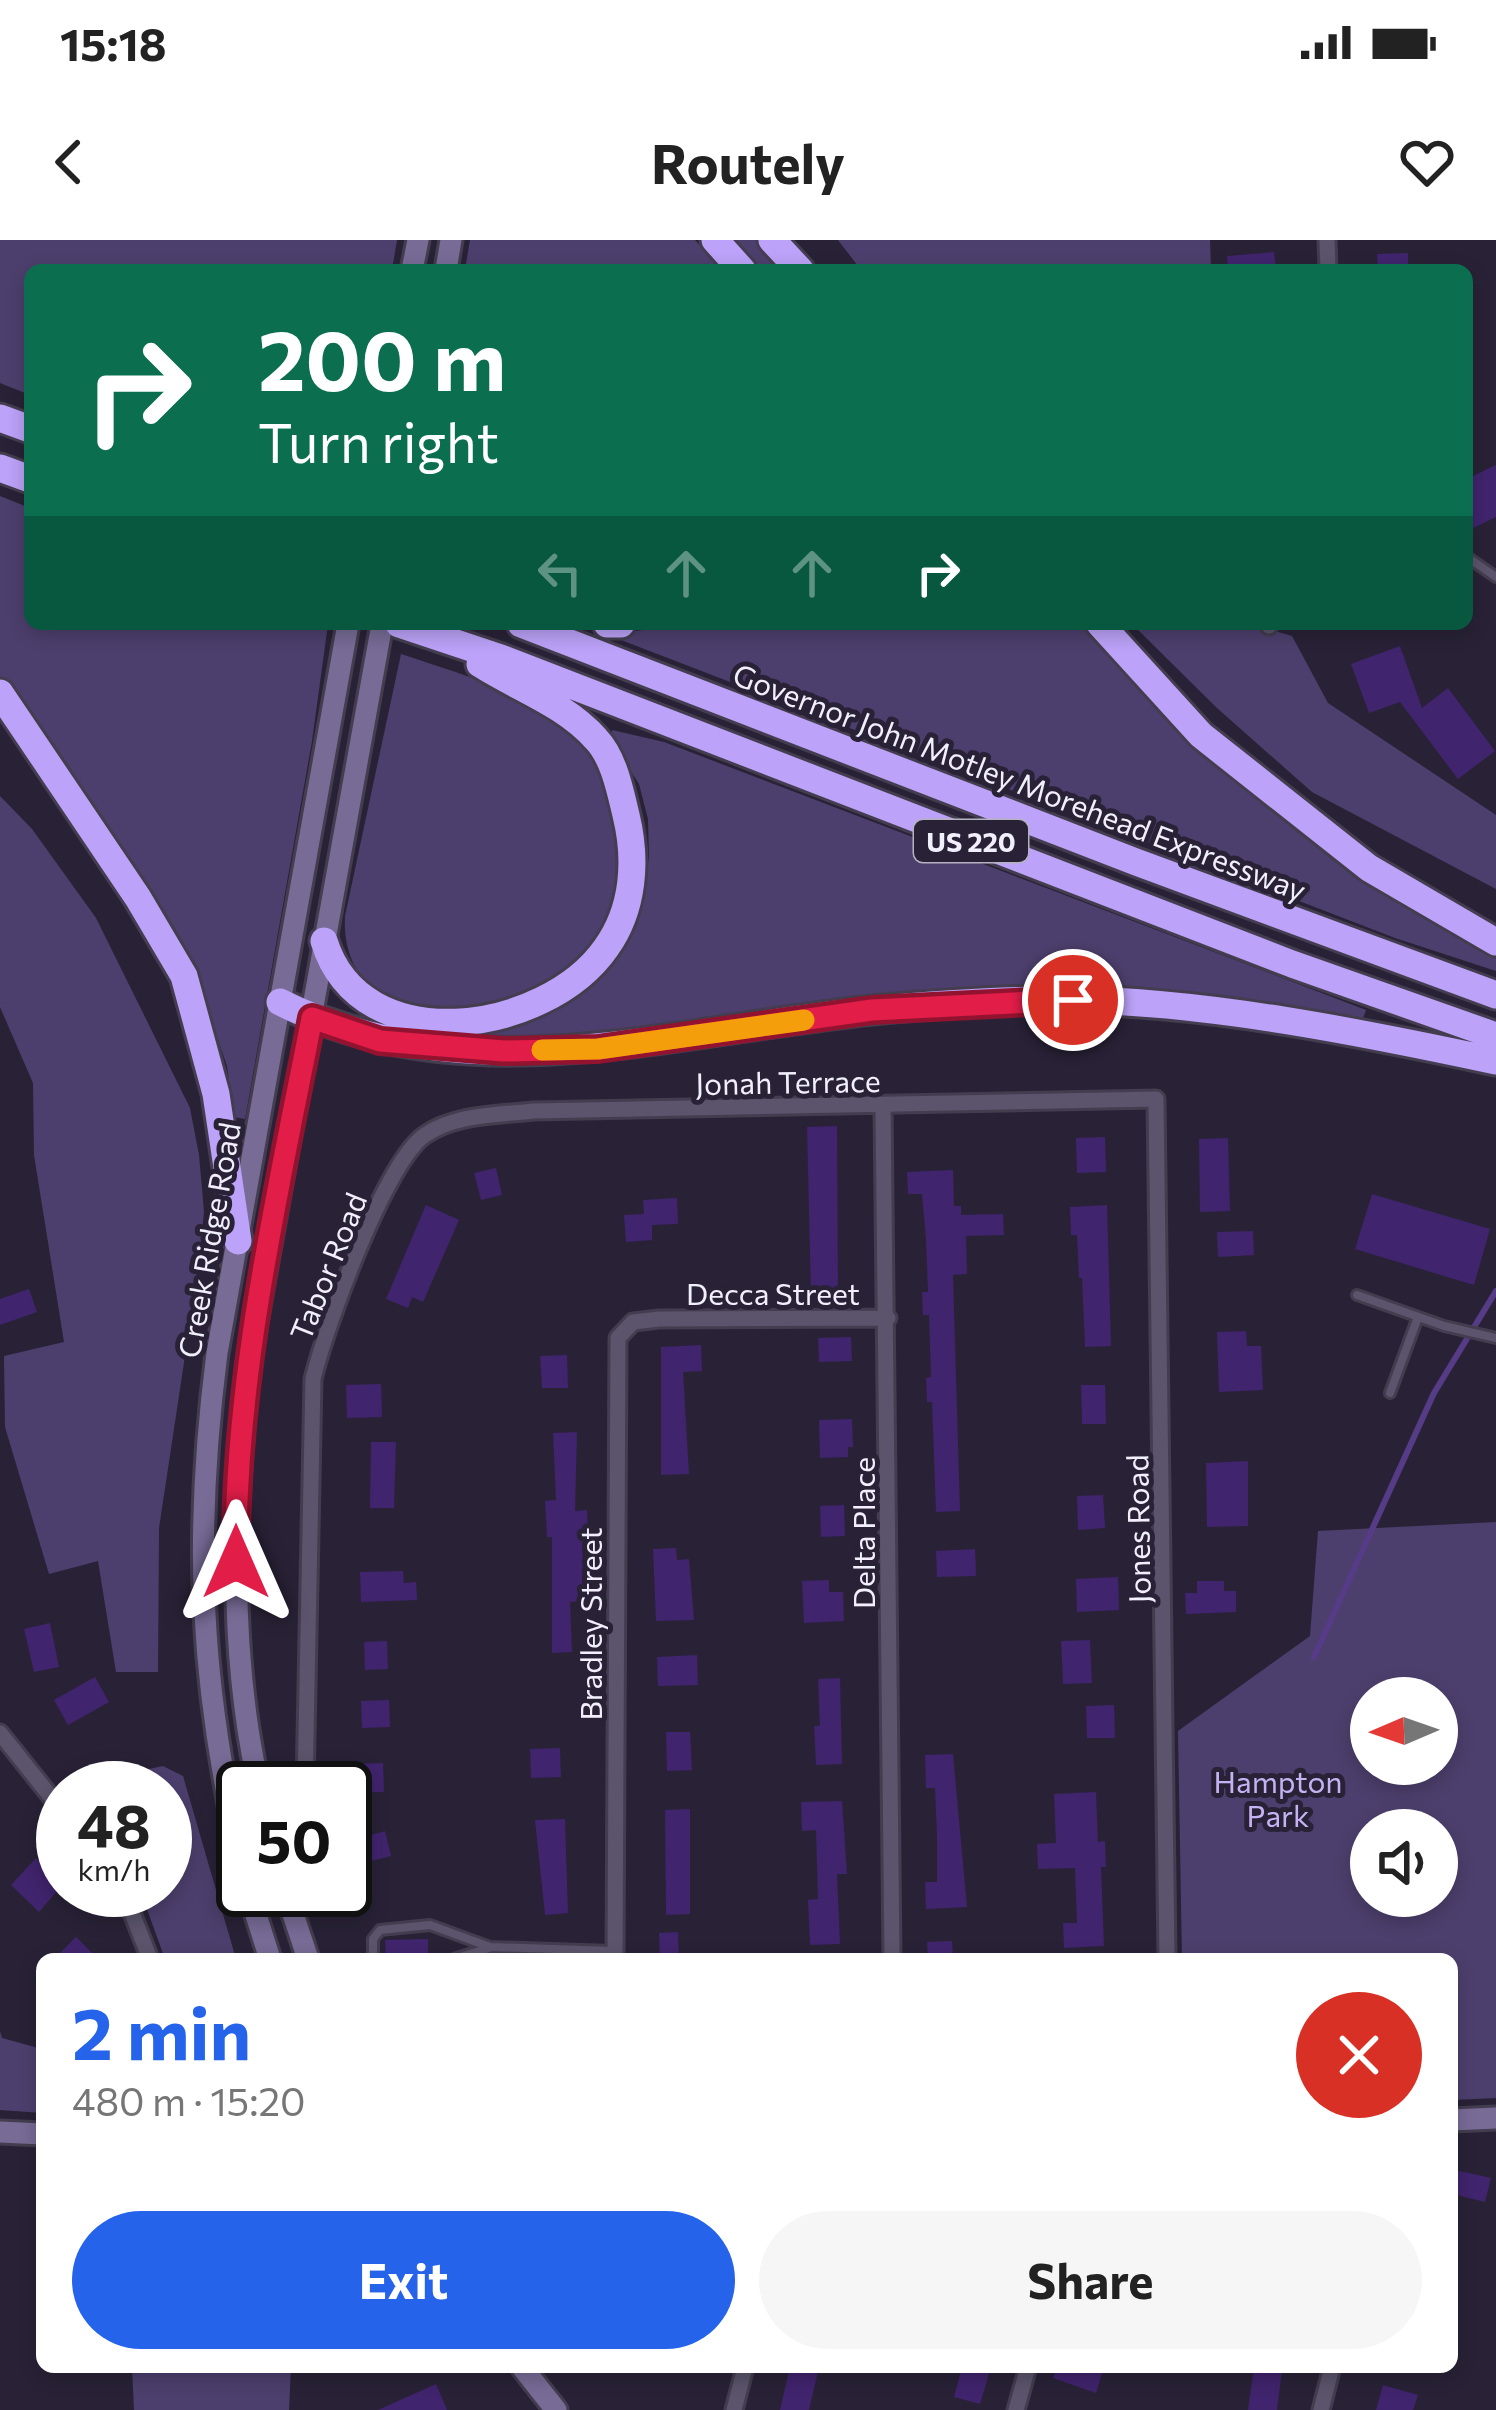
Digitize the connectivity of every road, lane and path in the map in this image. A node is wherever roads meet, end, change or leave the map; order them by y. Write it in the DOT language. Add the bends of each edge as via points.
graph roads {
  1 [pos="715,240"];
  2 [pos="772,240"];
  3 [pos="737,264"];
  4 [pos="794,264"];
  5 [pos="347,630"];
  6 [pos="381,630"];
  7 [pos="414,630"];
  8 [pos="536,630"];
  9 [pos="1105,630"];
  10 [pos="447,643"];
  11 [pos="0,693"];
  12 [pos="324,941"];
  13 [pos="1496,942"];
  14 [pos="1496,995"];
  15 [pos="280,1002"];
  16 [pos="312,1018"];
  17 [pos="1496,1036"];
  18 [pos="1496,1060"];
  19 [pos="1156,1099"];
  20 [pos="883,1106"];
  21 [pos="423,1135"];
  22 [pos="238,1241"];
  23 [pos="1358,1295"];
  24 [pos="1418,1317"];
  25 [pos="888,1318"];
  26 [pos="659,1319"];
  27 [pos="1496,1338"];
  28 [pos="1390,1394"];
  29 [pos="0,1732"];
  30 [pos="220,1761"];
  31 [pos="254,1761"];
  32 [pos="306,1761"];
  33 [pos="36,1778"];
  34 [pos="134,1917"];
  35 [pos="257,1917"];
  36 [pos="294,1917"];
  37 [pos="490,1947"];
  38 [pos="148,1953"];
  39 [pos="268,1953"];
  40 [pos="306,1953"];
  41 [pos="373,1953"];
  42 [pos="472,1953"];
  43 [pos="584,1953"];
  44 [pos="615,1953"];
  45 [pos="892,1953"];
  46 [pos="1167,1953"];
  47 [pos="1496,2118"];
  48 [pos="1458,2120"];
  49 [pos="0,2132"];
  50 [pos="36,2134"];
  51 [pos="527,2373"];
  52 [pos="743,2373"];
  53 [pos="1026,2373"];
  54 [pos="1330,2373"];
  55 [pos="556,2410"];
  56 [pos="734,2410"];
  57 [pos="1016,2410"];
  58 [pos="1321,2410"];
  1 -- 3 [label="highway"];
  2 -- 4 [label="highway"];
  5 -- 15 [label="main road, Creek Ridge Road"];
  6 -- 12 [label="main road, Creek Ridge Road"];
  7 -- 10 [label="highway, US 220"];
  8 -- 14 [label="highway, Governor John Motley Morehead Expressway / US 220"];
  9 -- 13 [label="highway" via="1201,735 1369,868"];
  10 -- 12 [label="highway" via="557,706 598,740 614,772 633,857 621,919 605,950 552,994 509,1013 454,1022 382,1012 343,977"];
  10 -- 17 [label="highway, US 220"];
  11 -- 22 [label="highway" via="184,976 216,1094"];
  12 -- 16 [label="main road, Creek Ridge Road"];
  15 -- 16 [label="highway"];
  15 -- 22 [label="main road, Creek Ridge Road"];
  16 -- 18 [label="highway" via="380,1041 598,1049 872,1010 1073,1000 1207,1011"];
  16 -- 31 [label="main road, Creek Ridge Road" via="250,1356 236,1514 236,1609"];
  19 -- 20 [label="street, Jonah Terrace"];
  19 -- 46 [label="street, Jones Road"];
  20 -- 21 [label="street, Jonah Terrace" via="533,1111 454,1121"];
  20 -- 25 [label="street, Delta Place"];
  21 -- 32 [label="street, Tabor Road" via="368,1230 313,1379"];
  22 -- 30 [label="main road, Creek Ridge Road" via="205,1447 201,1540"];
  23 -- 24 [label="lane"];
  24 -- 27 [label="lane"];
  24 -- 28 [label="lane"];
  25 -- 26 [label="street, Decca Street"];
  25 -- 45 [label="street, Delta Place"];
  26 -- 44 [label="street, Bradley Street" via="633,1322 618,1338"];
  29 -- 33 [label="street"];
  34 -- 38 [label="street"];
  35 -- 39 [label="main road"];
  36 -- 40 [label="main road"];
  37 -- 41 [label="lane" via="430,1925 380,1930"];
  37 -- 42 [label="lane"];
  37 -- 43 [label="lane"];
  47 -- 48 [label="main road"];
  49 -- 50 [label="main road"];
  51 -- 55 [label="main road"];
  52 -- 56 [label="street"];
  53 -- 57 [label="street"];
  54 -- 58 [label="street"];
}
